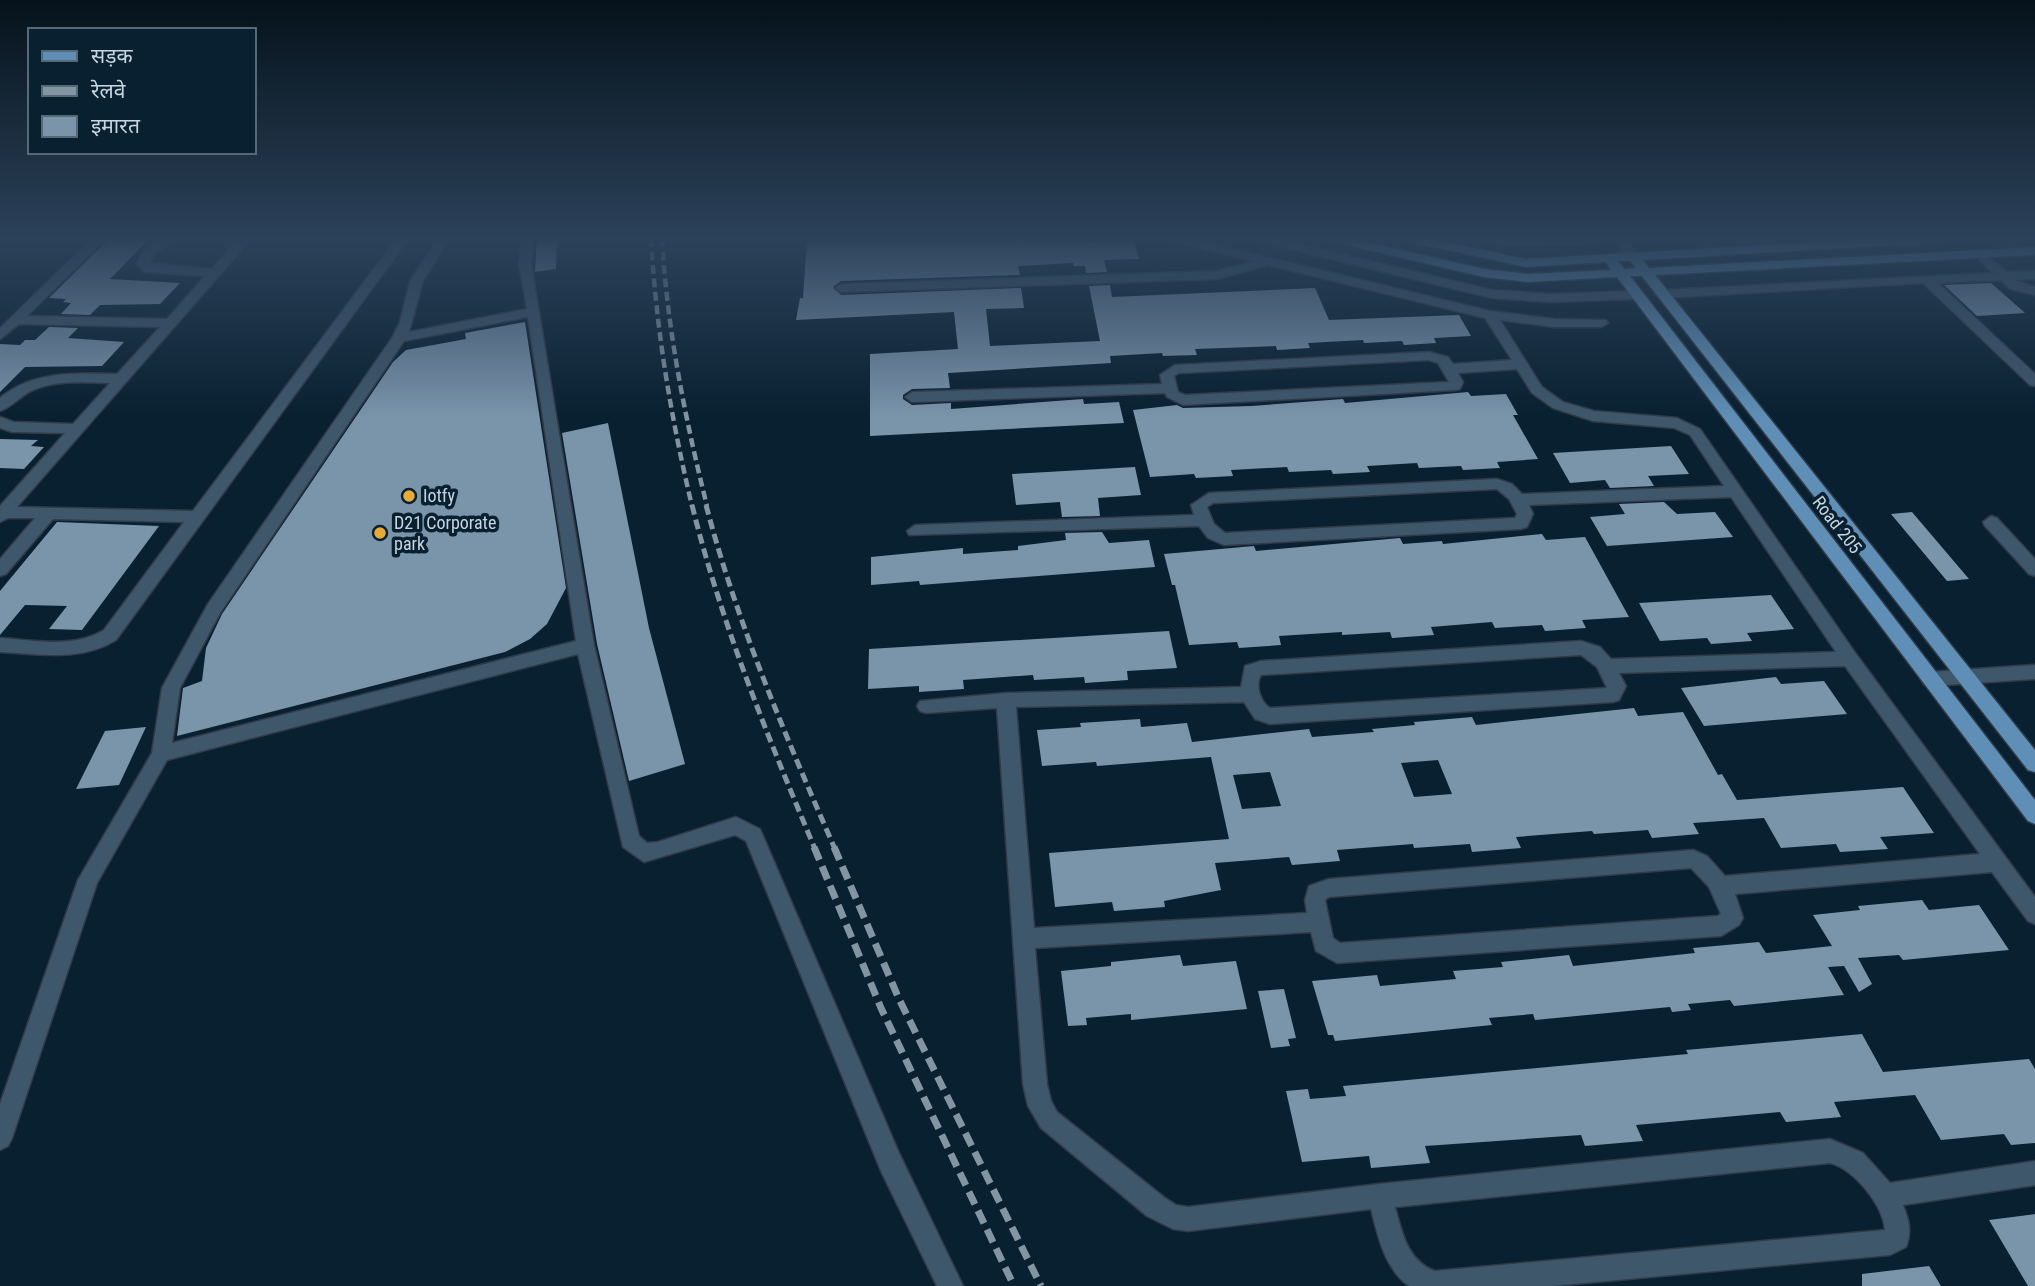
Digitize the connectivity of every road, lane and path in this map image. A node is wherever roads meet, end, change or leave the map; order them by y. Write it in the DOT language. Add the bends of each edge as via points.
graph roads {
  1 [pos="39,298"];
  2 [pos="192,298"];
  3 [pos="359,298"];
  4 [pos="410,298"];
  5 [pos="531,298"];
  6 [pos="1418,298"];
  7 [pos="1637,298"];
  8 [pos="1665,298"];
  9 [pos="1946,298"];
  10 [pos="534,312"];
  11 [pos="1490,315"];
  12 [pos="16,320"];
  13 [pos="170,323"];
  14 [pos="1601,323"];
  15 [pos="0,335"];
  16 [pos="399,338"];
  17 [pos="1522,364"];
  18 [pos="1450,369"];
  19 [pos="120,379"];
  20 [pos="2035,382"];
  21 [pos="1168,388"];
  22 [pos="912,397"];
  23 [pos="0,406"];
  24 [pos="0,422"];
  25 [pos="77,429"];
  26 [pos="1736,491"];
  27 [pos="0,494"];
  28 [pos="19,494"];
  29 [pos="1518,500"];
  30 [pos="49,513"];
  31 [pos="2,514"];
  32 [pos="197,517"];
  33 [pos="1205,520"];
  34 [pos="1991,522"];
  35 [pos="915,531"];
  36 [pos="2035,569"];
  37 [pos="0,570"];
  38 [pos="0,645"];
  39 [pos="585,646"];
  40 [pos="1850,659"];
  41 [pos="1606,666"];
  42 [pos="2035,672"];
  43 [pos="1966,677"];
  44 [pos="1930,678"];
  45 [pos="1252,694"];
  46 [pos="1006,700"];
  47 [pos="926,706"];
  48 [pos="161,754"];
  49 [pos="2035,764"];
  50 [pos="2035,815"];
  51 [pos="1998,862"];
  52 [pos="1719,887"];
  53 [pos="2035,914"];
  54 [pos="1318,922"];
  55 [pos="1025,939"];
  56 [pos="0,1138"];
  57 [pos="2035,1173"];
  58 [pos="1379,1196"];
  59 [pos="1885,1196"];
  60 [pos="950,1286"];
  1 -- 12 [label="street"];
  2 -- 13 [label="street"];
  3 -- 32 [label="street"];
  4 -- 16 [label="street" via="408,325"];
  5 -- 10 [label="street"];
  6 -- 11 [label="street"];
  7 -- 44 [label="main road, Road 205"];
  8 -- 43 [label="main road, Road 205"];
  9 -- 20 [label="street"];
  10 -- 16 [label="street"];
  10 -- 39 [label="street"];
  11 -- 14 [label="street"];
  11 -- 17 [label="street"];
  12 -- 13 [label="street"];
  12 -- 15 [label="street"];
  13 -- 19 [label="street"];
  16 -- 48 [label="street" via="214,608 171,688"];
  17 -- 18 [label="street"];
  17 -- 26 [label="street" via="1537,390 1558,405 1593,416 1687,426"];
  18 -- 21 [label="street" via="1443,360 1429,355 1175,369 1167,375"];
  18 -- 21 [label="street" via="1457,382 1450,388 1183,400"];
  19 -- 23 [label="street" via="40,381 9,396"];
  19 -- 25 [label="street"];
  21 -- 22 [label="street"];
  24 -- 25 [label="street" via="12,427"];
  25 -- 28 [label="street"];
  26 -- 29 [label="street"];
  26 -- 40 [label="street"];
  27 -- 28 [label="street"];
  28 -- 31 [label="street"];
  29 -- 33 [label="street" via="1497,484 1209,498 1199,505"];
  29 -- 33 [label="street" via="1524,519 1511,525 1224,539 1215,537"];
  30 -- 31 [label="street"];
  30 -- 32 [label="street"];
  30 -- 37 [label="street"];
  32 -- 38 [label="street" via="104,640 79,648"];
  33 -- 35 [label="street"];
  34 -- 36 [label="street"];
  39 -- 48 [label="street"];
  39 -- 60 [label="street" via="631,841 644,853 736,826 752,835 890,1161"];
  40 -- 41 [label="street"];
  40 -- 51 [label="street"];
  41 -- 45 [label="street" via="1592,651 1581,648 1261,668 1249,676"];
  41 -- 45 [label="street" via="1617,686 1613,695 1270,716 1257,710"];
  42 -- 43 [label="street"];
  43 -- 44 [label="street"];
  43 -- 49 [label="main road, Road 205"];
  44 -- 50 [label="main road, Road 205"];
  45 -- 46 [label="street"];
  46 -- 47 [label="street"];
  46 -- 55 [label="street"];
  48 -- 56 [label="street" via="88,880"];
  51 -- 52 [label="street"];
  51 -- 53 [label="street"];
  52 -- 54 [label="street" via="1706,865 1693,859 1329,888 1316,892"];
  52 -- 54 [label="street" via="1732,918 1721,926 1337,953 1324,944"];
  54 -- 55 [label="street"];
  55 -- 58 [label="street" via="1040,1106 1049,1120 1156,1206 1173,1217 1188,1219"];
  57 -- 59 [label="street"];
  58 -- 59 [label="street" via="1830,1151 1853,1160"];
  58 -- 59 [label="street" via="1403,1265 1412,1276 1435,1284 1890,1242 1897,1238 1899,1228"];
}
